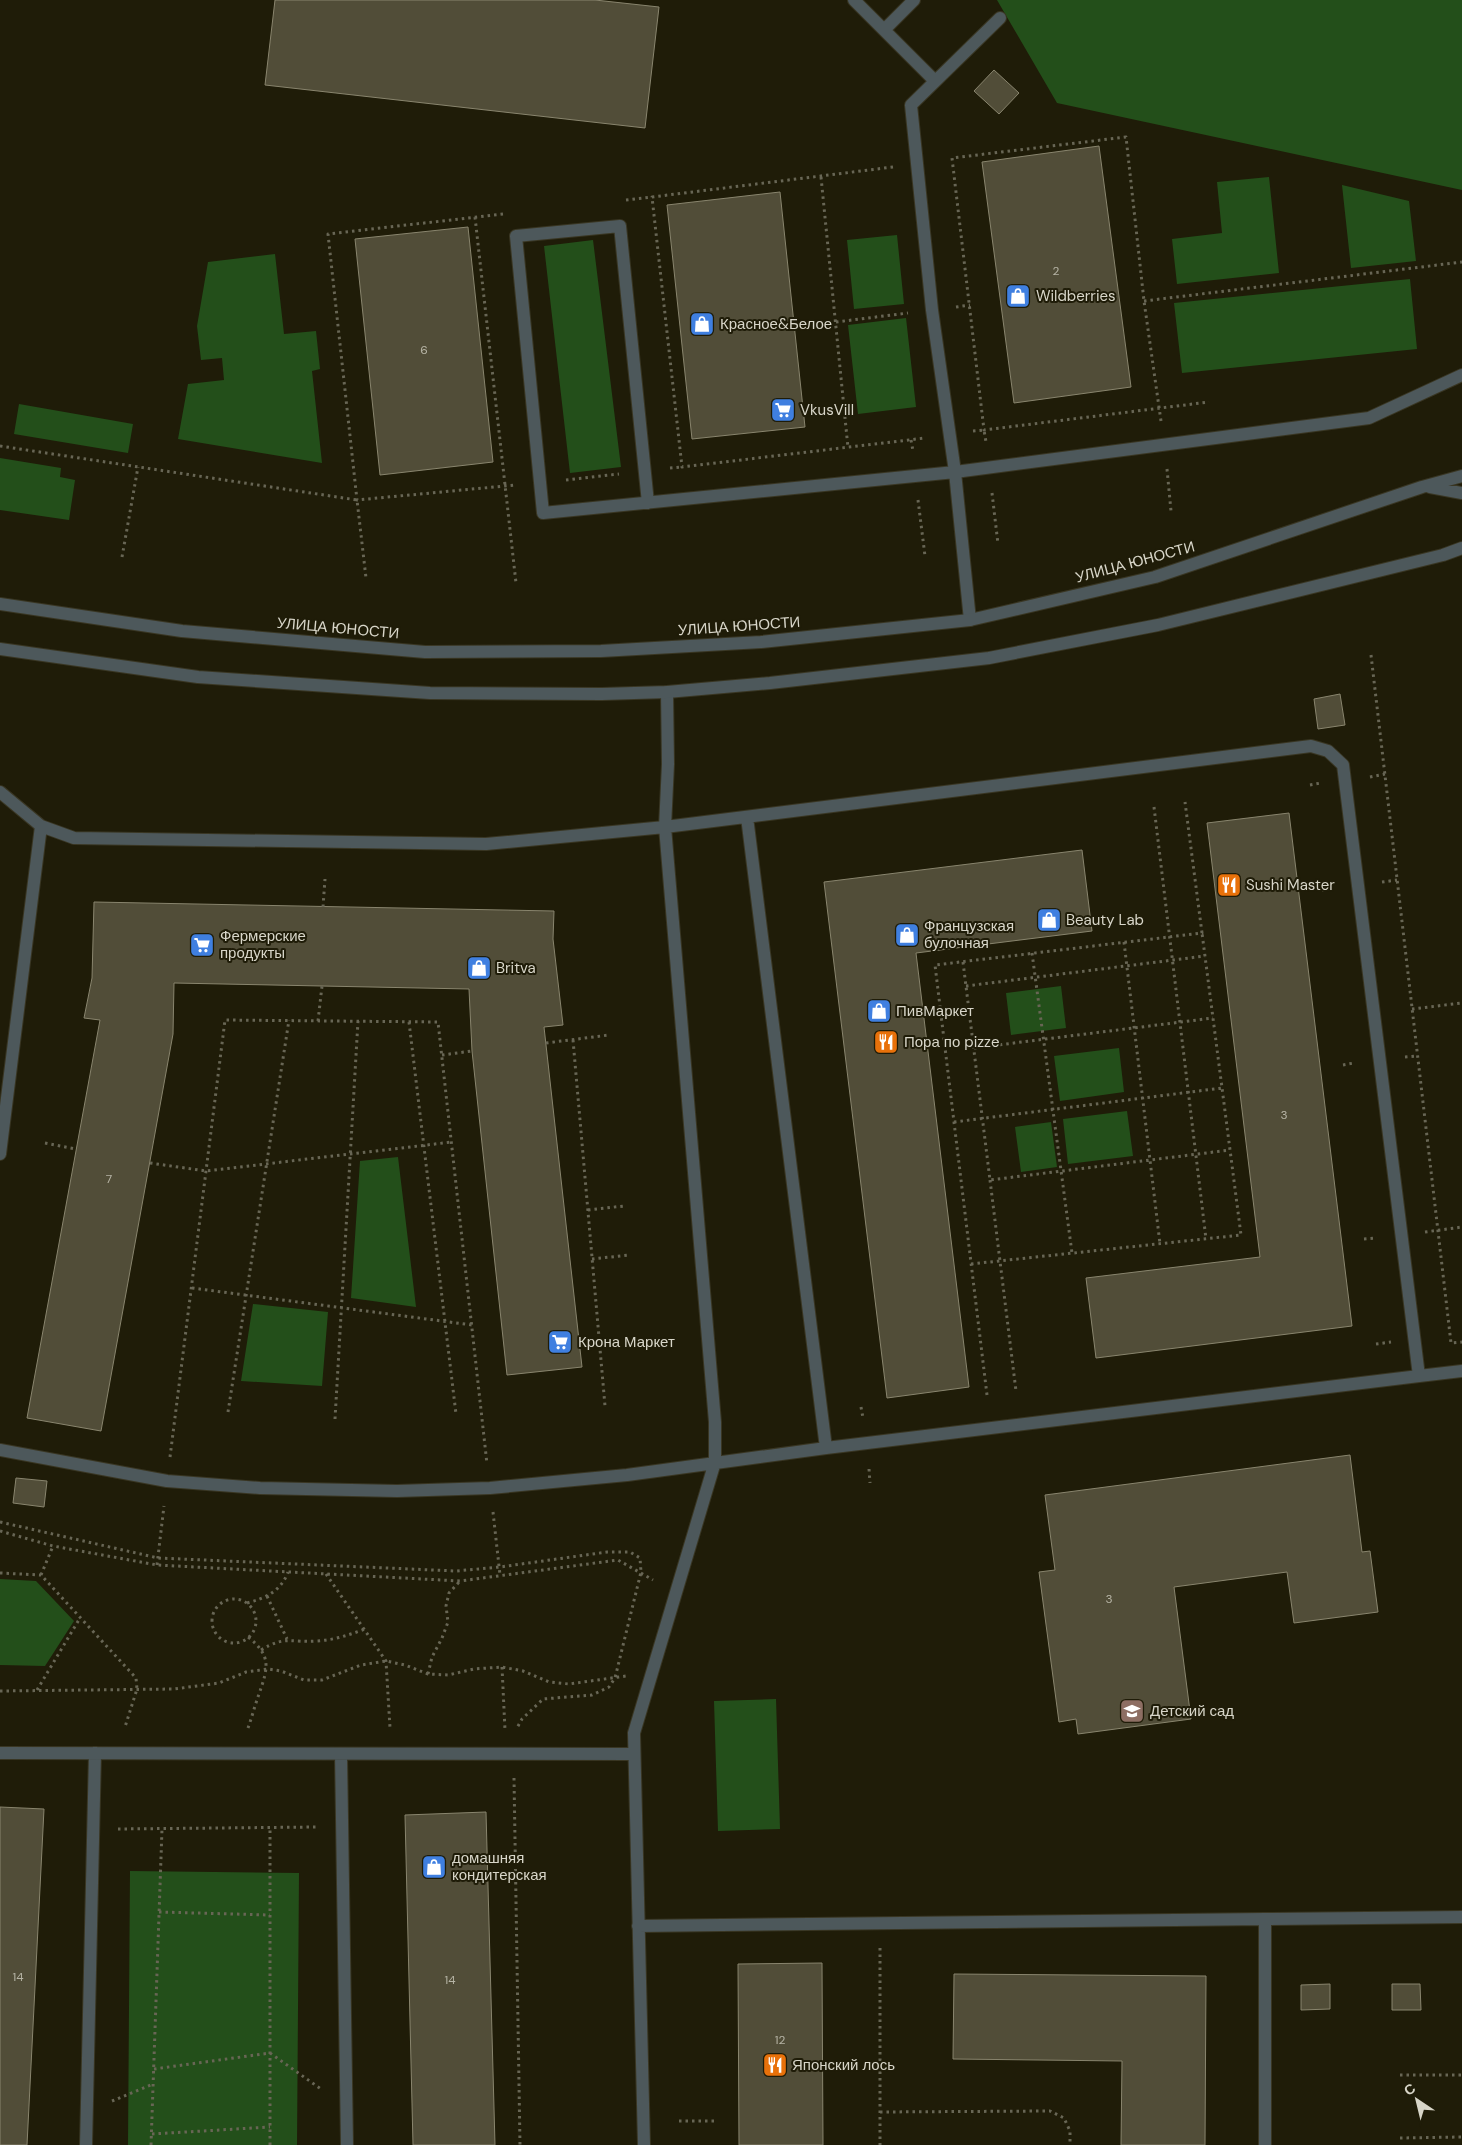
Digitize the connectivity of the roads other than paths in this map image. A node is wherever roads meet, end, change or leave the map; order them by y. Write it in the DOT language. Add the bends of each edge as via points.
graph roads {
  1 [pos="854,0"];
  2 [pos="914,0"];
  3 [pos="1000,18"];
  4 [pos="884,30"];
  5 [pos="935,81"];
  6 [pos="1462,375"];
  7 [pos="955,472"];
  8 [pos="1462,476"];
  9 [pos="1422,487"];
  10 [pos="1462,493"];
  11 [pos="648,503"];
  12 [pos="1462,543"];
  13 [pos="1462,548"];
  14 [pos="1443,555"];
  15 [pos="0,604"];
  16 [pos="970,620"];
  17 [pos="0,649"];
  18 [pos="668,692"];
  19 [pos="0,792"];
  20 [pos="747,816"];
  21 [pos="41,826"];
  22 [pos="665,826"];
  23 [pos="0,1154"];
  24 [pos="1462,1371"];
  25 [pos="1419,1376"];
  26 [pos="826,1448"];
  27 [pos="0,1450"];
  28 [pos="715,1462"];
  29 [pos="0,1753"];
  30 [pos="95,1753"];
  31 [pos="341,1754"];
  32 [pos="634,1754"];
  33 [pos="1462,1917"];
  34 [pos="1265,1919"];
  35 [pos="638,1926"];
  36 [pos="86,2145"];
  37 [pos="347,2145"];
  38 [pos="644,2145"];
  39 [pos="1265,2145"];
  1 -- 4 [label="street"];
  2 -- 4 [label="street"];
  3 -- 5 [label="street"];
  4 -- 5 [label="street"];
  5 -- 7 [label="street" via="911,105 932,310"];
  6 -- 7 [label="street" via="1369,418"];
  7 -- 11 [label="street"];
  7 -- 16 [label="street"];
  8 -- 9 [label="street, УЛИЦА ЮНОСТИ"];
  9 -- 10 [label="street"];
  9 -- 16 [label="street, УЛИЦА ЮНОСТИ" via="1155,577"];
  11 -- 11 [label="street" via="543,513 516,236 620,226"];
  12 -- 14 [label="street"];
  13 -- 14 [label="street"];
  14 -- 18 [label="street" via="1158,625 989,658 770,684"];
  15 -- 16 [label="street, УЛИЦА ЮНОСТИ" via="182,631 425,652 601,651 761,642"];
  17 -- 18 [label="street" via="198,677 420,692"];
  18 -- 22 [label="street"];
  19 -- 21 [label="street"];
  20 -- 22 [label="street"];
  20 -- 25 [label="street" via="1311,746 1328,751 1343,765"];
  20 -- 26 [label="street"];
  21 -- 22 [label="street" via="74,838 486,844"];
  21 -- 23 [label="street"];
  22 -- 28 [label="street" via="715,1422"];
  24 -- 25 [label="street"];
  25 -- 26 [label="street"];
  26 -- 28 [label="street"];
  27 -- 28 [label="street" via="167,1481 260,1488 378,1491 490,1488 626,1475"];
  28 -- 32 [label="street" via="634,1733"];
  29 -- 30 [label="street"];
  30 -- 31 [label="street"];
  30 -- 36 [label="street"];
  31 -- 32 [label="street"];
  31 -- 37 [label="street"];
  32 -- 35 [label="street"];
  33 -- 34 [label="street"];
  34 -- 35 [label="street"];
  34 -- 39 [label="street"];
  35 -- 38 [label="street"];
}
